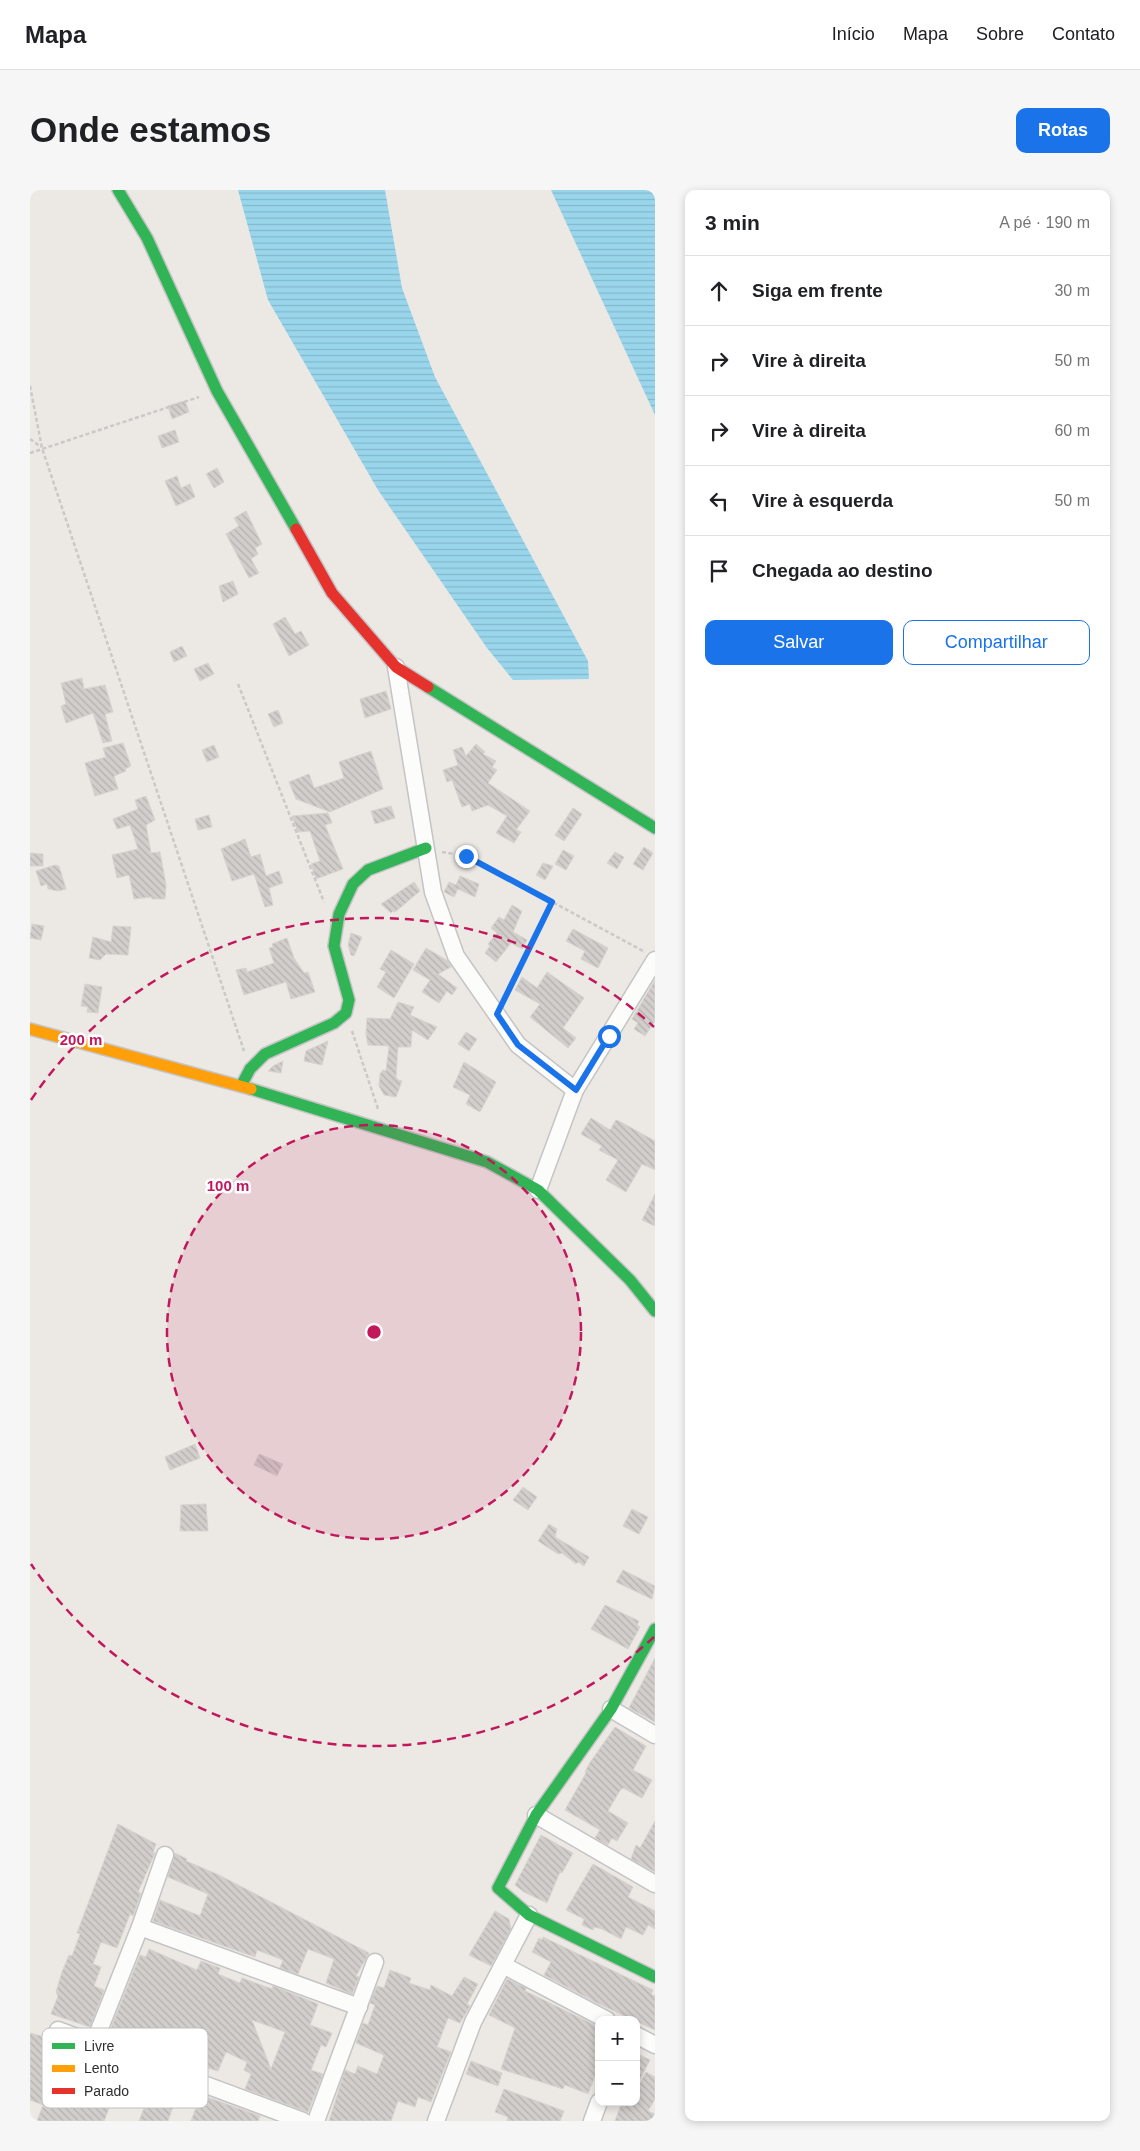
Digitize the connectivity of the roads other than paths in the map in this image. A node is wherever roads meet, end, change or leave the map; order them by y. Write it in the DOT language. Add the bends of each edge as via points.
graph roads {
  1 [pos="118,190"];
  2 [pos="396,667"];
  3 [pos="655,828"];
  4 [pos="426,848"];
  5 [pos="651,956"];
  6 [pos="30,1029"];
  7 [pos="241,1086"];
  8 [pos="576,1090"];
  9 [pos="538,1190"];
  10 [pos="655,1311"];
  11 [pos="655,1629"];
  12 [pos="611,1709"];
  13 [pos="655,1735"];
  14 [pos="536,1815"];
  15 [pos="165,1855"];
  16 [pos="655,1884"];
  17 [pos="529,1914"];
  18 [pos="140,1926"];
  19 [pos="375,1962"];
  20 [pos="503,1965"];
  21 [pos="655,1976"];
  22 [pos="359,2007"];
  23 [pos="599,2016"];
  24 [pos="100,2028"];
  25 [pos="640,2037"];
  26 [pos="655,2045"];
  27 [pos="208,2086"];
  28 [pos="598,2106"];
  29 [pos="303,2121"];
  30 [pos="316,2121"];
  31 [pos="436,2121"];
  32 [pos="592,2121"];
  1 -- 2 [label="street" via="147,238 217,391 332,593"];
  2 -- 3 [label="street"];
  2 -- 4 [label="street"];
  4 -- 7 [label="street" via="368,870 353,884 339,914 334,946 349,1000 346,1013 334,1022 265,1054 250,1069"];
  4 -- 8 [label="street" via="432,892 456,956 518,1045"];
  5 -- 8 [label="street"];
  6 -- 7 [label="street"];
  7 -- 9 [label="street" via="487,1162"];
  8 -- 9 [label="street"];
  9 -- 10 [label="street" via="630,1280"];
  11 -- 12 [label="street"];
  12 -- 13 [label="street"];
  12 -- 14 [label="street"];
  14 -- 16 [label="street"];
  14 -- 17 [label="street" via="498,1888"];
  15 -- 18 [label="street"];
  17 -- 20 [label="street"];
  17 -- 21 [label="street"];
  18 -- 22 [label="street"];
  18 -- 24 [label="street"];
  19 -- 22 [label="street"];
  20 -- 23 [label="street"];
  20 -- 31 [label="street" via="473,2022"];
  22 -- 30 [label="street"];
  25 -- 26 [label="street"];
  27 -- 29 [label="street"];
  28 -- 32 [label="street"];
}
